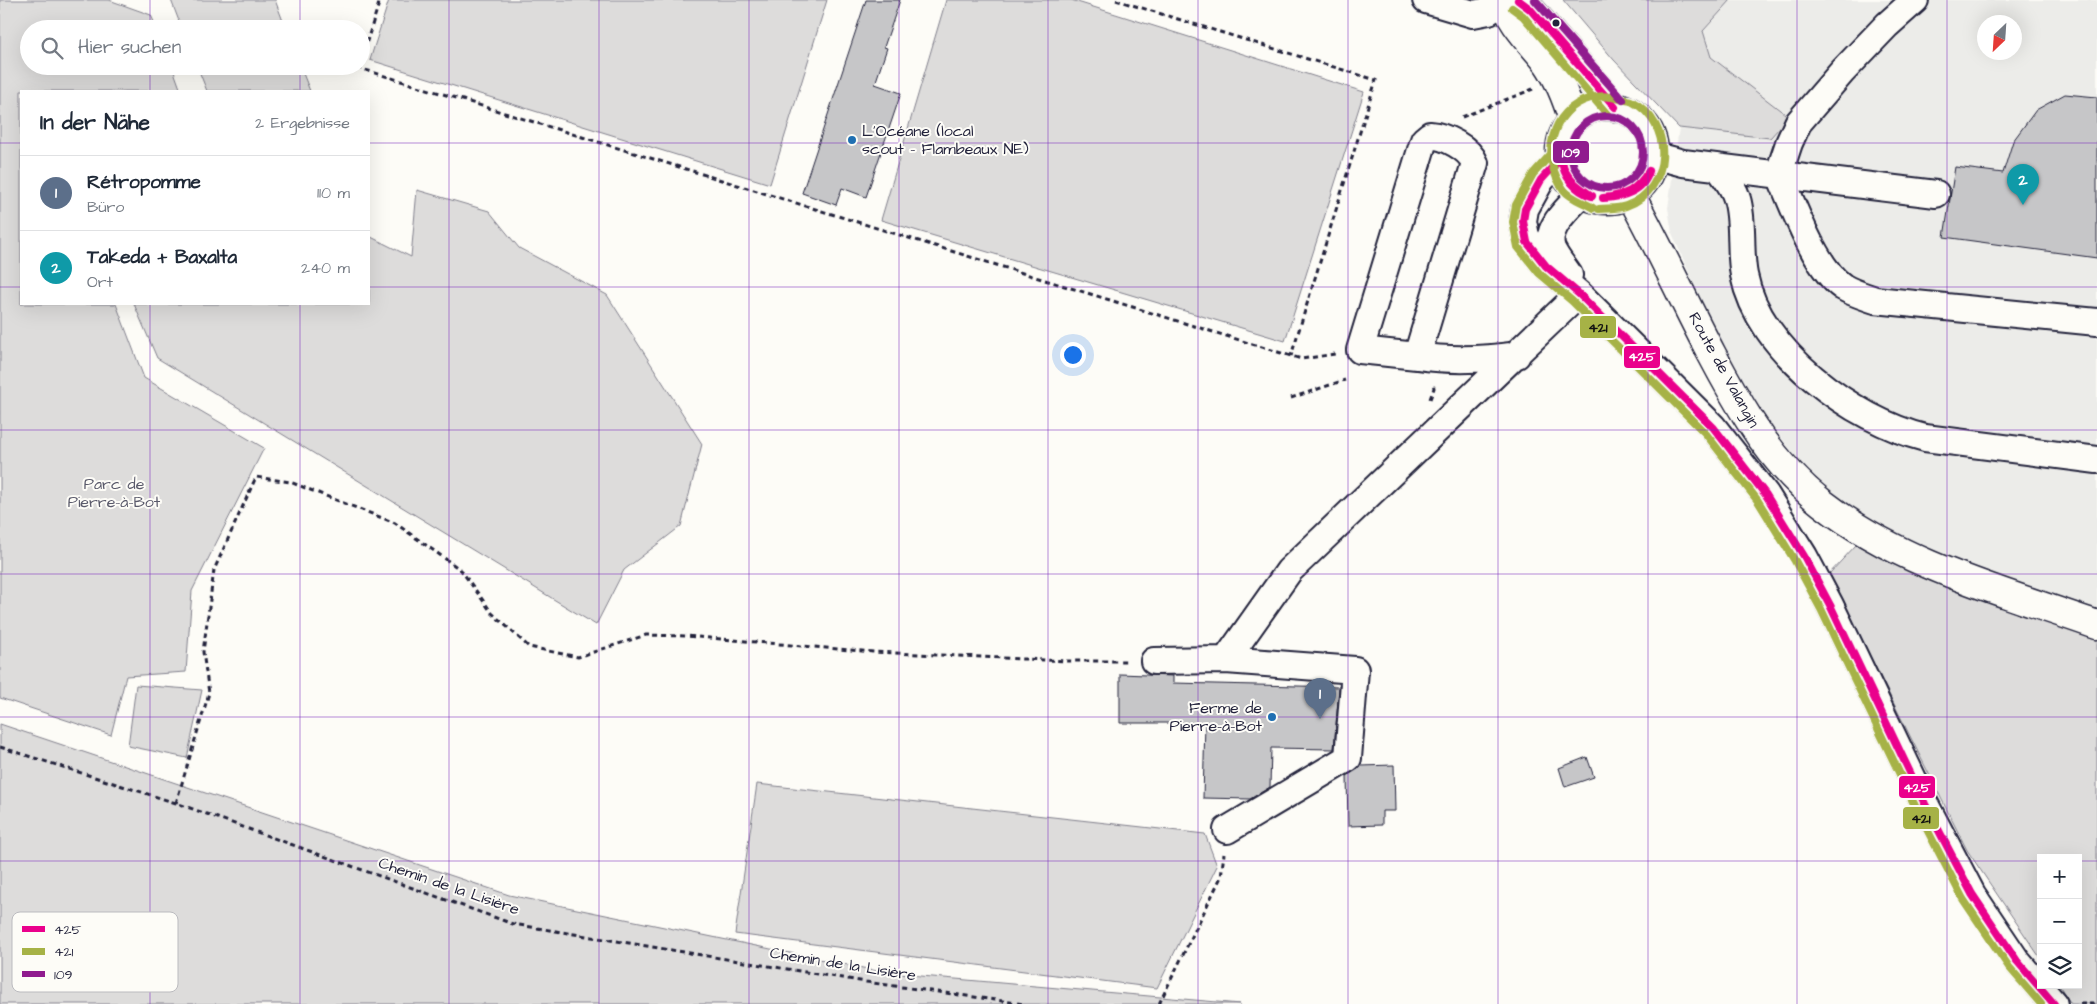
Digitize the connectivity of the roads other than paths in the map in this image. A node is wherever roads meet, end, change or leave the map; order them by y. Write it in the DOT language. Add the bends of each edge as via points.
graph roads {
  1 [pos="1426,0"];
  2 [pos="1504,0"];
  3 [pos="1518,0"];
  4 [pos="1915,0"];
  5 [pos="1615,106"];
  6 [pos="1573,120"];
  7 [pos="1654,155"];
  8 [pos="1560,159"];
  9 [pos="1718,166"];
  10 [pos="1779,173"];
  11 [pos="1582,193"];
  12 [pos="1630,194"];
  13 [pos="1936,194"];
  14 [pos="1579,294"];
  15 [pos="2097,322"];
  16 [pos="1517,354"];
  17 [pos="1417,356"];
  18 [pos="2097,460"];
  19 [pos="2097,625"];
  20 [pos="1226,660"];
  21 [pos="1154,661"];
  22 [pos="1227,830"];
  23 [pos="2054,1004"];
  1 -- 2 [label="street" via="1473,14 1489,11"];
  2 -- 6 [label="main road" via="1548,64"];
  3 -- 5 [label="main road" via="1530,9"];
  4 -- 10 [label="street" via="1848,65 1798,123"];
  5 -- 6 [label="main road" via="1600,106"];
  5 -- 7 [label="main road" via="1639,118 1647,129"];
  6 -- 8 [label="main road" via="1560,145"];
  7 -- 9 [label="street" via="1683,163"];
  7 -- 12 [label="main road" via="1642,184"];
  8 -- 11 [label="main road" via="1564,172"];
  8 -- 14 [label="street" via="1530,198 1525,209 1524,233 1546,266"];
  9 -- 10 [label="street"];
  9 -- 18 [label="street" via="1737,199 1744,274 1756,312 1789,355 1820,383 1862,412 1903,433"];
  10 -- 13 [label="street"];
  10 -- 15 [label="street" via="1805,231 1831,277 1856,294 1875,300"];
  11 -- 12 [label="main road" via="1598,199"];
  11 -- 14 [label="street" via="1563,213 1551,238 1552,248"];
  12 -- 19 [label="main road, Route de Valangin" via="1738,400 1764,441 1805,489 1855,526 1912,556"];
  14 -- 16 [label="street"];
  14 -- 23 [label="street" via="1712,428 1750,473 1780,516 1830,605 1972,894 2017,961"];
  16 -- 17 [label="street" via="1481,360"];
  16 -- 20 [label="street" via="1289,570"];
  17 -- 17 [label="street" via="1475,168 1473,158 1447,139 1430,135 1424,140 1360,350"];
  20 -- 21 [label="street"];
  20 -- 22 [label="street" via="1355,670 1348,758"];
}
